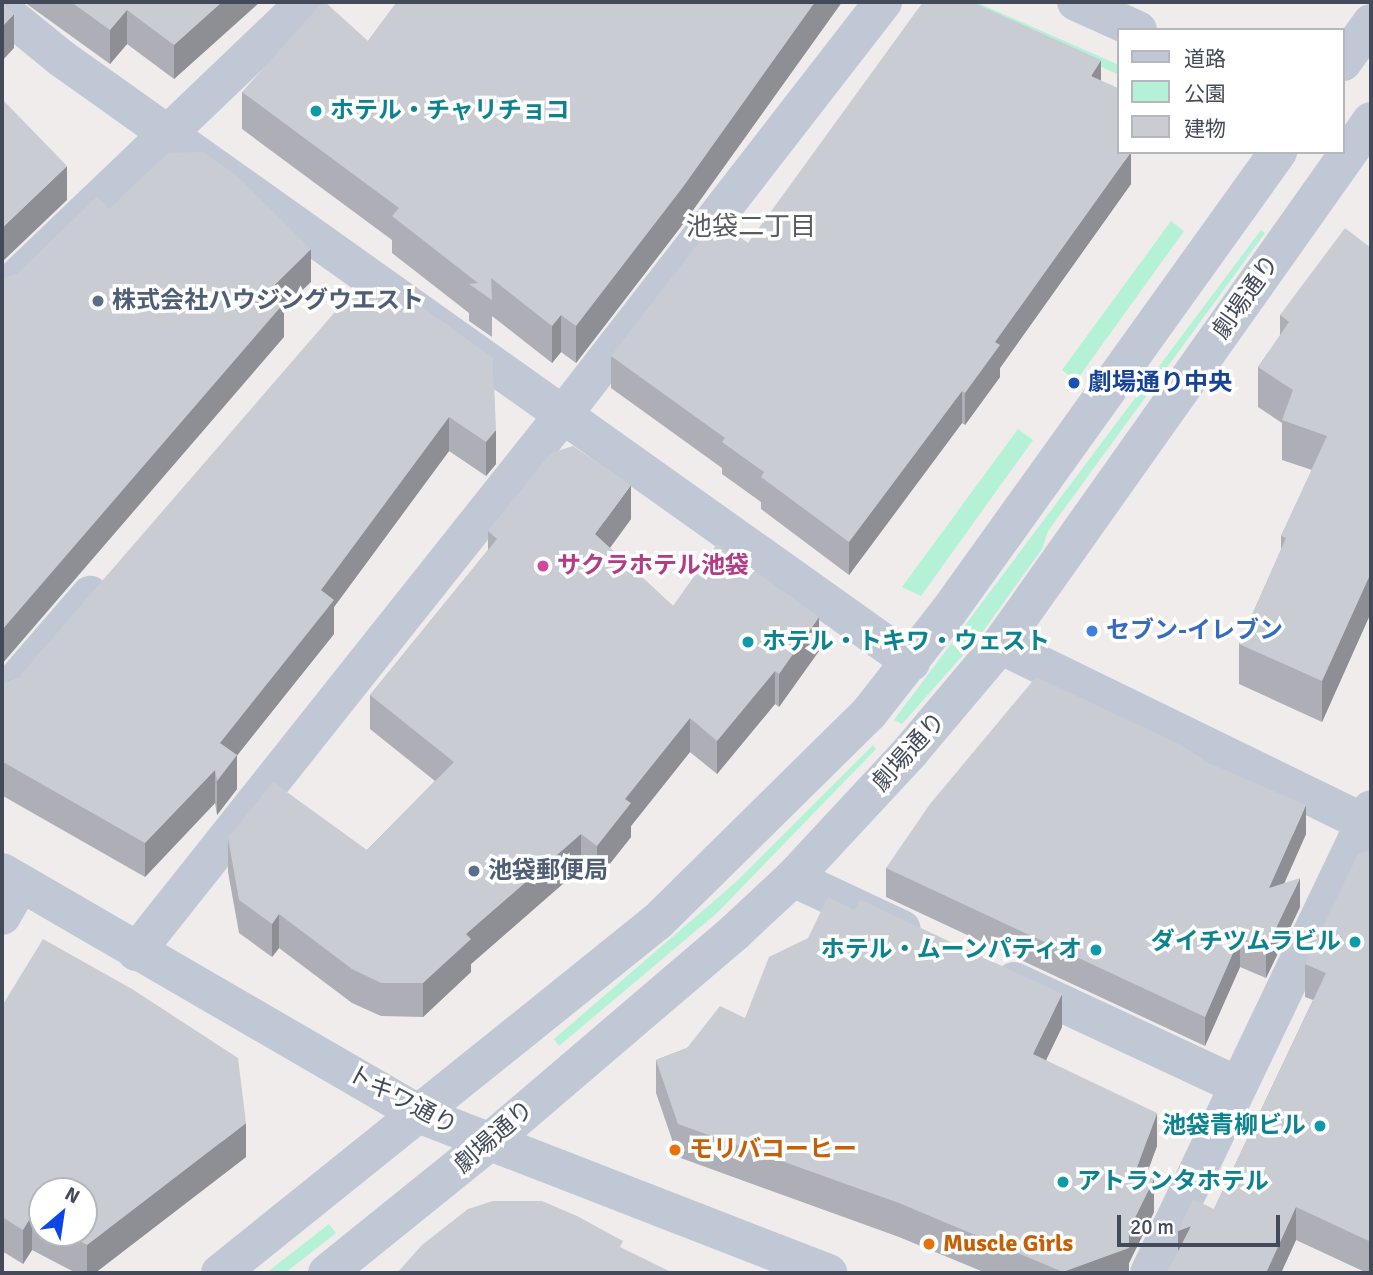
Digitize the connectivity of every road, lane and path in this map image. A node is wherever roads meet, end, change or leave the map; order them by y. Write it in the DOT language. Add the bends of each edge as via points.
graph roads {
  1 [pos="305,2"];
  2 [pos="883,2"];
  3 [pos="1076,2"];
  4 [pos="2,10"];
  5 [pos="1371,23"];
  6 [pos="1134,28"];
  7 [pos="1345,59"];
  8 [pos="1363,127"];
  9 [pos="170,131"];
  10 [pos="1345,153"];
  11 [pos="1277,154"];
  12 [pos="1344,154"];
  13 [pos="367,275"];
  14 [pos="2,292"];
  15 [pos="339,307"];
  16 [pos="562,416"];
  17 [pos="111,570"];
  18 [pos="1000,645"];
  19 [pos="911,662"];
  20 [pos="2,697"];
  21 [pos="1368,819"];
  22 [pos="12,878"];
  23 [pos="793,878"];
  24 [pos="2,916"];
  25 [pos="939,946"];
  26 [pos="136,952"];
  27 [pos="976,964"];
  28 [pos="1237,1085"];
  29 [pos="421,1115"];
  30 [pos="488,1143"];
  31 [pos="811,1270"];
  32 [pos="220,1273"];
  33 [pos="327,1273"];
  34 [pos="1149,1273"];
  1 -- 9 [label="street"];
  2 -- 16 [label="street"];
  3 -- 6 [label="street"];
  4 -- 9 [label="street" via="61,58"];
  5 -- 7 [label="street"];
  8 -- 10 [label="street, 劇場通り"];
  9 -- 13 [label="street"];
  9 -- 14 [label="street"];
  11 -- 19 [label="street"];
  12 -- 18 [label="street, 劇場通り"];
  13 -- 15 [label="street"];
  13 -- 16 [label="street"];
  16 -- 19 [label="street"];
  16 -- 26 [label="street"];
  17 -- 20 [label="street"];
  18 -- 21 [label="street"];
  18 -- 23 [label="street, 劇場通り" via="911,752"];
  19 -- 29 [label="street" via="869,713 658,921"];
  21 -- 28 [label="street"];
  22 -- 24 [label="street"];
  22 -- 26 [label="street, トキワ通り"];
  23 -- 25 [label="street"];
  23 -- 30 [label="street, 劇場通り"];
  26 -- 29 [label="street, トキワ通り"];
  27 -- 28 [label="street"];
  28 -- 34 [label="street"];
  29 -- 30 [label="street, トキワ通り"];
  29 -- 32 [label="street"];
  30 -- 31 [label="street, トキワ通り"];
  30 -- 33 [label="street, 劇場通り"];
}
